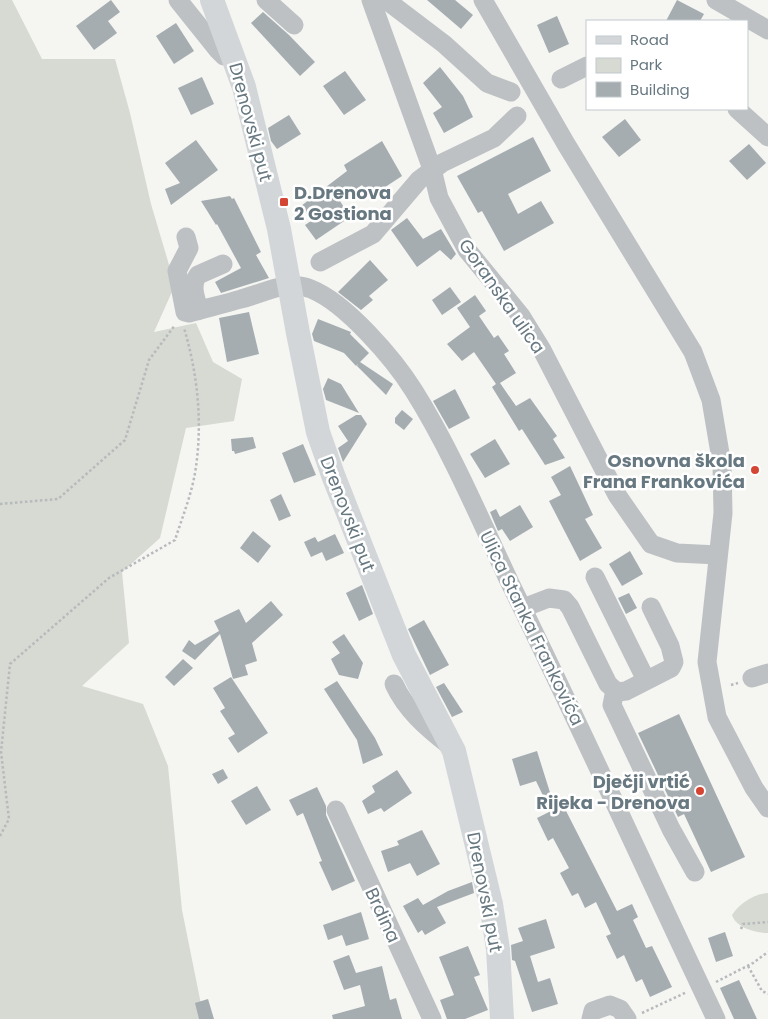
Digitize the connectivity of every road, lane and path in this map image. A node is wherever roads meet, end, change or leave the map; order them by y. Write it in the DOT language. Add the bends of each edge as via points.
graph roads {
  1 [pos="178,0"];
  2 [pos="212,0"];
  3 [pos="266,0"];
  4 [pos="371,0"];
  5 [pos="386,0"];
  6 [pos="483,0"];
  7 [pos="716,0"];
  8 [pos="294,25"];
  9 [pos="768,30"];
  10 [pos="235,58"];
  11 [pos="586,66"];
  12 [pos="561,79"];
  13 [pos="511,92"];
  14 [pos="738,110"];
  15 [pos="516,116"];
  16 [pos="768,138"];
  17 [pos="432,169"];
  18 [pos="186,238"];
  19 [pos="320,262"];
  20 [pos="223,264"];
  21 [pos="291,284"];
  22 [pos="188,313"];
  23 [pos="0,504"];
  24 [pos="718,555"];
  25 [pos="595,577"];
  26 [pos="652,607"];
  27 [pos="523,608"];
  28 [pos="646,680"];
  29 [pos="394,684"];
  30 [pos="615,690"];
  31 [pos="452,747"];
  32 [pos="768,808"];
  33 [pos="336,810"];
  34 [pos="0,836"];
  35 [pos="695,872"];
  36 [pos="768,922"];
  37 [pos="741,929"];
  38 [pos="768,952"];
  39 [pos="748,966"];
  40 [pos="714,984"];
  41 [pos="693,989"];
  42 [pos="768,994"];
  43 [pos="632,1017"];
  44 [pos="432,1019"];
  45 [pos="502,1019"];
  46 [pos="591,1019"];
  47 [pos="716,1019"];
  1 -- 10 [label="street" via="218,50 224,56"];
  2 -- 10 [label="main road, Drenovski put"];
  3 -- 8 [label="street"];
  4 -- 17 [label="street, Goranska ulica"];
  5 -- 13 [label="street" via="444,44 483,80"];
  6 -- 24 [label="street" via="693,352 711,400 722,465 723,513"];
  7 -- 9 [label="street"];
  10 -- 21 [label="main road, Drenovski put" via="280,229"];
  11 -- 12 [label="street"];
  14 -- 16 [label="street"];
  15 -- 17 [label="street" via="494,138"];
  17 -- 19 [label="street" via="373,234"];
  17 -- 24 [label="street, Goranska ulica" via="440,198 467,250 521,316 617,495 652,544 677,553"];
  18 -- 22 [label="street" via="189,248 177,271"];
  20 -- 22 [label="street" via="195,279"];
  21 -- 22 [label="street"];
  21 -- 27 [label="street, Ulica Stanka Frankovića" via="330,299 376,342 408,382"];
  21 -- 31 [label="main road, Drenovski put" via="318,432 404,656"];
  22 -- 23 [label="path" via="150,360 125,440 58,499"];
  22 -- 34 [label="path" via="200,434 195,474 175,540 110,578 10,664 1,752 9,819"];
  24 -- 32 [label="street" via="708,662 717,717"];
  25 -- 28 [label="street"];
  26 -- 28 [label="street" via="674,662 671,668"];
  27 -- 30 [label="street" via="549,598 564,600 608,684"];
  27 -- 47 [label="street, Ulica Stanka Frankovića"];
  28 -- 30 [label="street" via="626,691"];
  29 -- 31 [label="street" via="408,708"];
  30 -- 35 [label="street" via="612,705"];
  31 -- 45 [label="main road, Drenovski put" via="491,904 498,949"];
  33 -- 44 [label="street, Brdina"];
  36 -- 37 [label="path" via="743,924"];
  38 -- 39 [label="path"];
  39 -- 40 [label="path"];
  39 -- 42 [label="path" via="762,991"];
  41 -- 43 [label="path"];
  43 -- 46 [label="street" via="610,1005 593,1011"];
}
